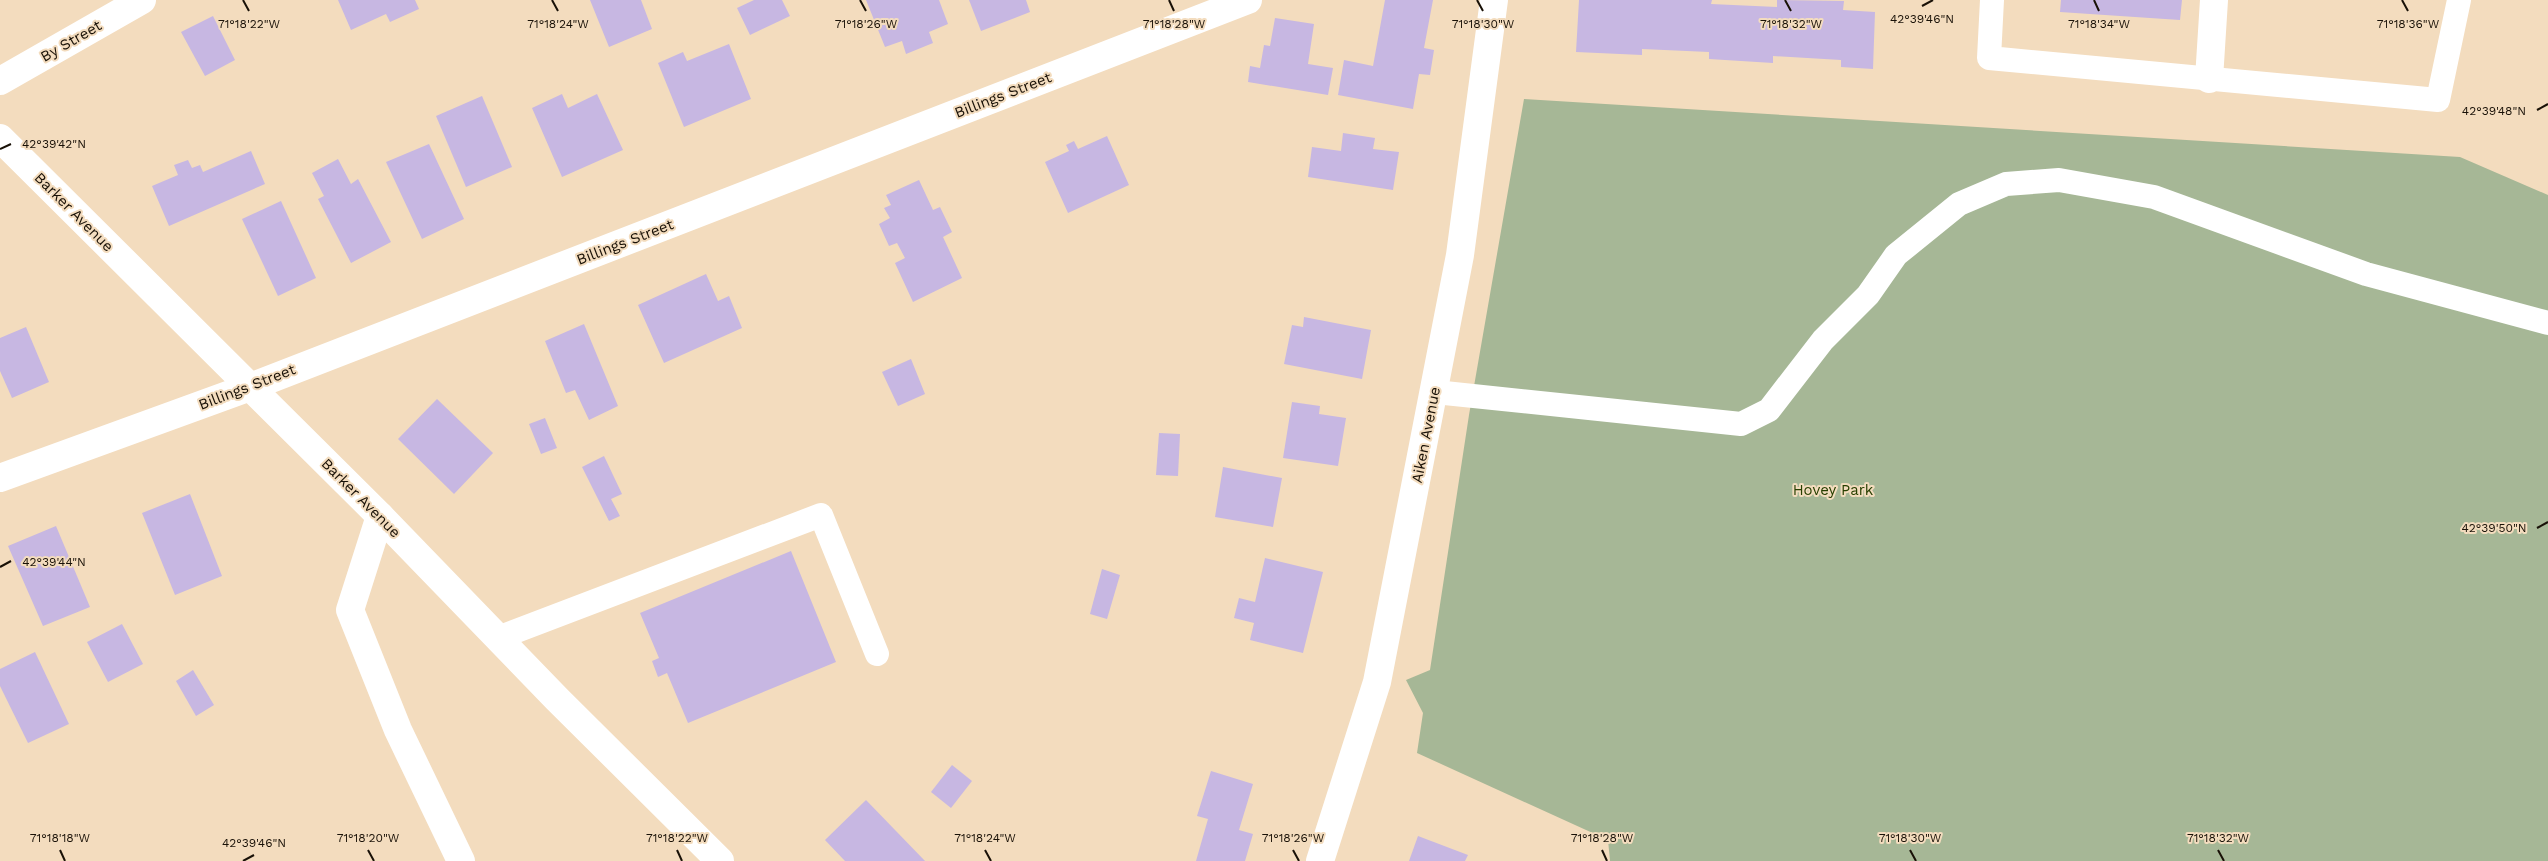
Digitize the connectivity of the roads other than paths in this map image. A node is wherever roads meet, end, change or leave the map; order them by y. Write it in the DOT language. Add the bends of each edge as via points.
graph roads {
  1 [pos="142,0"];
  2 [pos="1248,0"];
  3 [pos="1494,0"];
  4 [pos="1992,0"];
  5 [pos="2214,0"];
  6 [pos="2459,0"];
  7 [pos="2209,79"];
  8 [pos="0,81"];
  9 [pos="0,138"];
  10 [pos="2548,323"];
  11 [pos="250,387"];
  12 [pos="1435,392"];
  13 [pos="0,478"];
  14 [pos="380,516"];
  15 [pos="498,638"];
  16 [pos="876,654"];
  17 [pos="710,858"];
  18 [pos="461,861"];
  19 [pos="1320,861"];
  1 -- 8 [label="street, By Street"];
  2 -- 11 [label="street, Billings Street"];
  3 -- 12 [label="street, Aiken Avenue" via="1460,255"];
  4 -- 7 [label="lane" via="1988,58"];
  5 -- 7 [label="street"];
  6 -- 7 [label="lane" via="2438,100"];
  9 -- 11 [label="street, Barker Avenue"];
  10 -- 12 [label="lane" via="2366,274 2154,197 2059,180 2006,184 1959,204 1896,255 1868,295 1823,340 1769,410 1741,424"];
  11 -- 13 [label="street, Billings Street"];
  11 -- 14 [label="street, Barker Avenue"];
  12 -- 19 [label="street, Aiken Avenue" via="1377,682"];
  14 -- 15 [label="street, Barker Avenue"];
  14 -- 18 [label="street" via="350,610 398,730"];
  15 -- 16 [label="lane" via="821,516"];
  15 -- 17 [label="street, Barker Avenue"];
}
